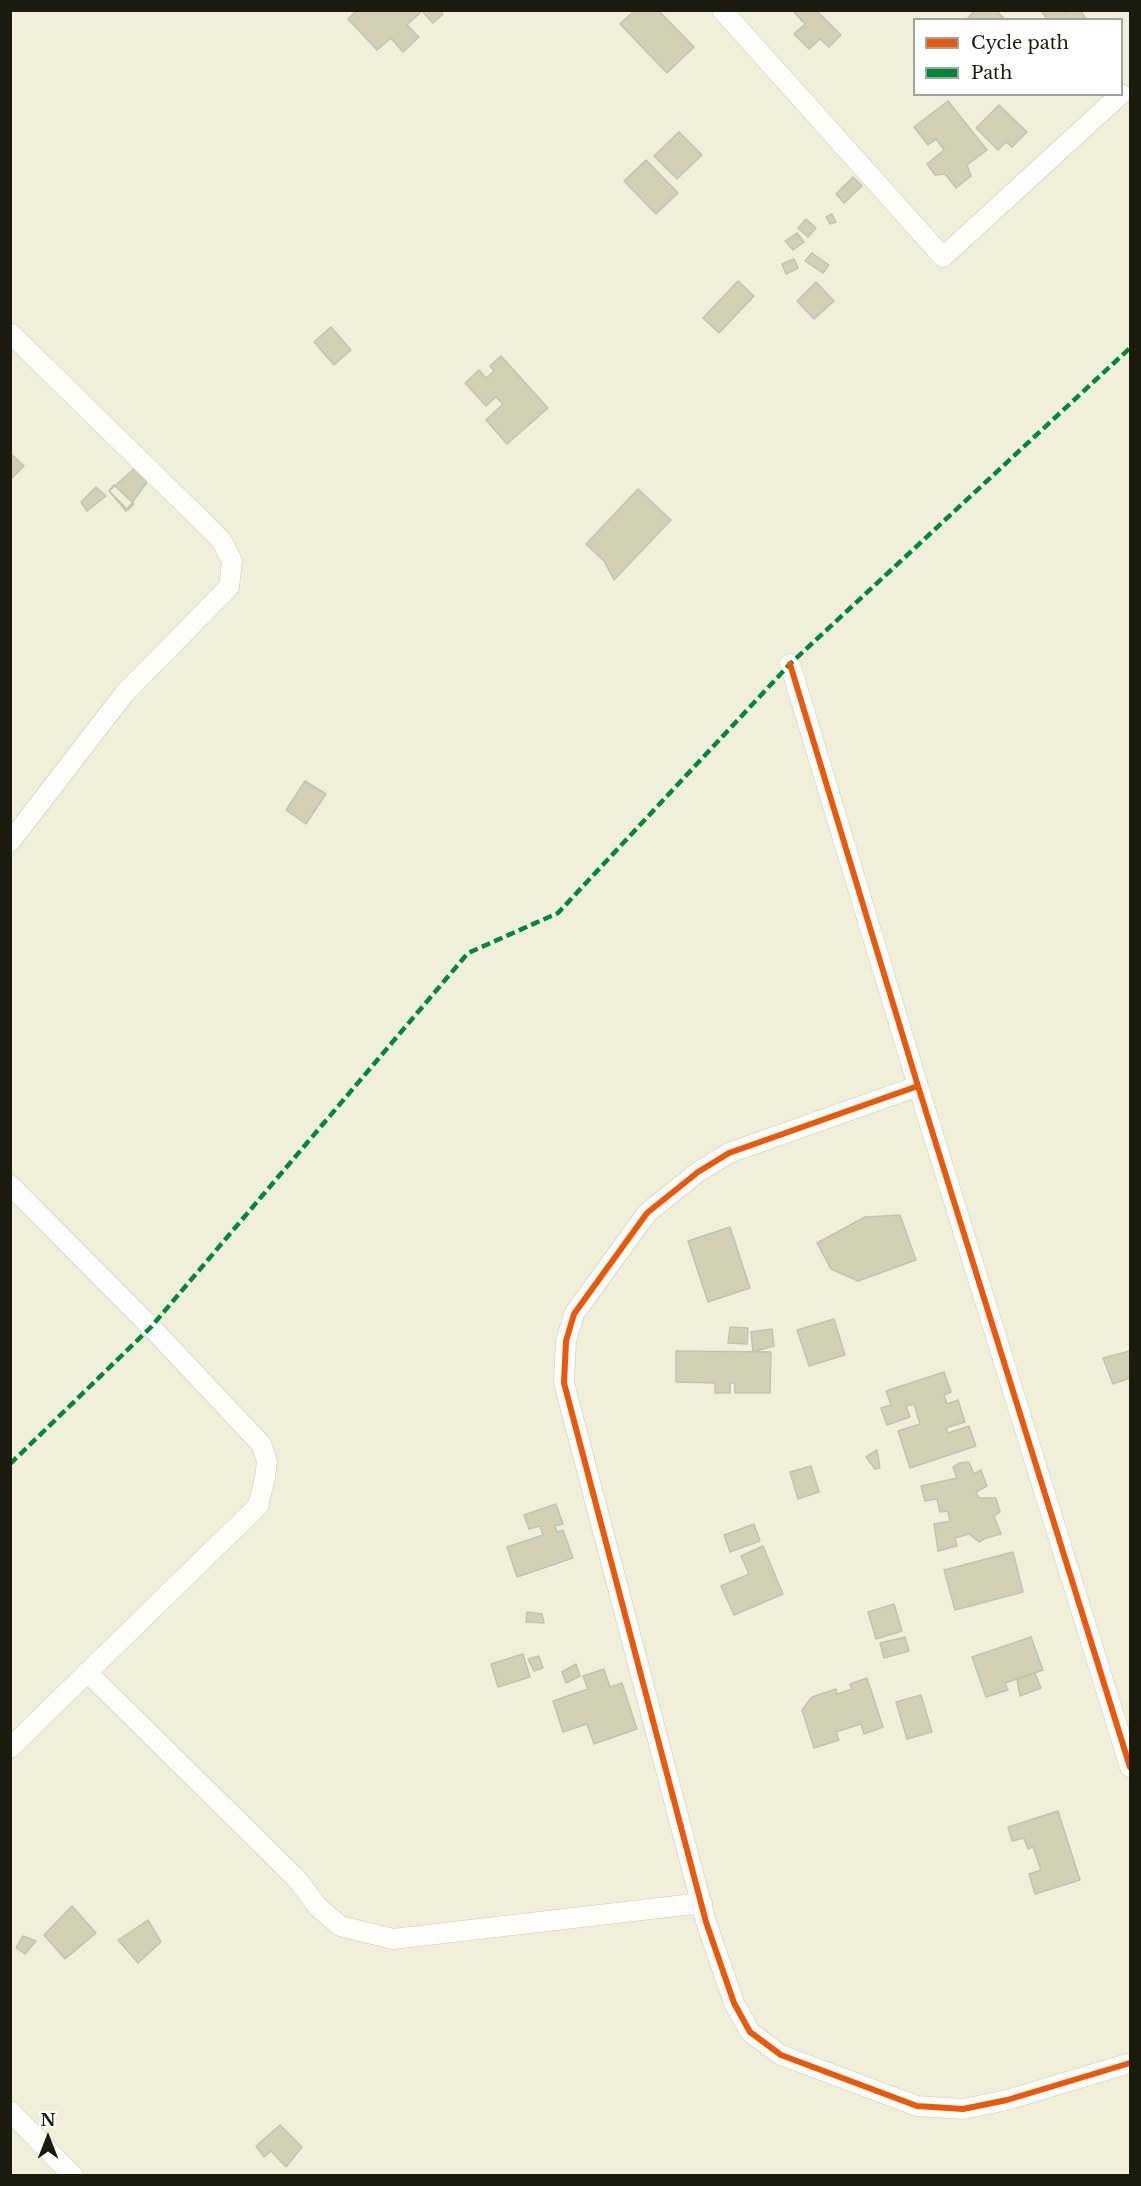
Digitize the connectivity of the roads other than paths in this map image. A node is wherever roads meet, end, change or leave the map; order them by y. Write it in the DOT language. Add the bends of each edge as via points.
graph roads {
  1 [pos="722,10"];
  2 [pos="1119,96"];
  3 [pos="10,333"];
  4 [pos="790,664"];
  5 [pos="10,842"];
  6 [pos="918,1086"];
  7 [pos="10,1185"];
  8 [pos="87,1672"];
  9 [pos="10,1748"];
  10 [pos="1131,1767"];
  11 [pos="702,1903"];
  12 [pos="1131,2063"];
  13 [pos="10,2111"];
  14 [pos="73,2175"];
  1 -- 2 [label="street" via="943,257"];
  3 -- 5 [label="street" via="221,540 232,561 229,587 124,694"];
  4 -- 6 [label="street"];
  6 -- 10 [label="street"];
  6 -- 11 [label="street" via="729,1153 698,1172 647,1213 574,1314 566,1341 564,1383"];
  7 -- 8 [label="street" via="261,1444 267,1461 258,1506"];
  8 -- 9 [label="street"];
  8 -- 11 [label="street" via="340,1926 393,1940"];
  11 -- 12 [label="street" via="735,2003 750,2032 781,2055 917,2106 963,2109"];
  13 -- 14 [label="street"];
}
